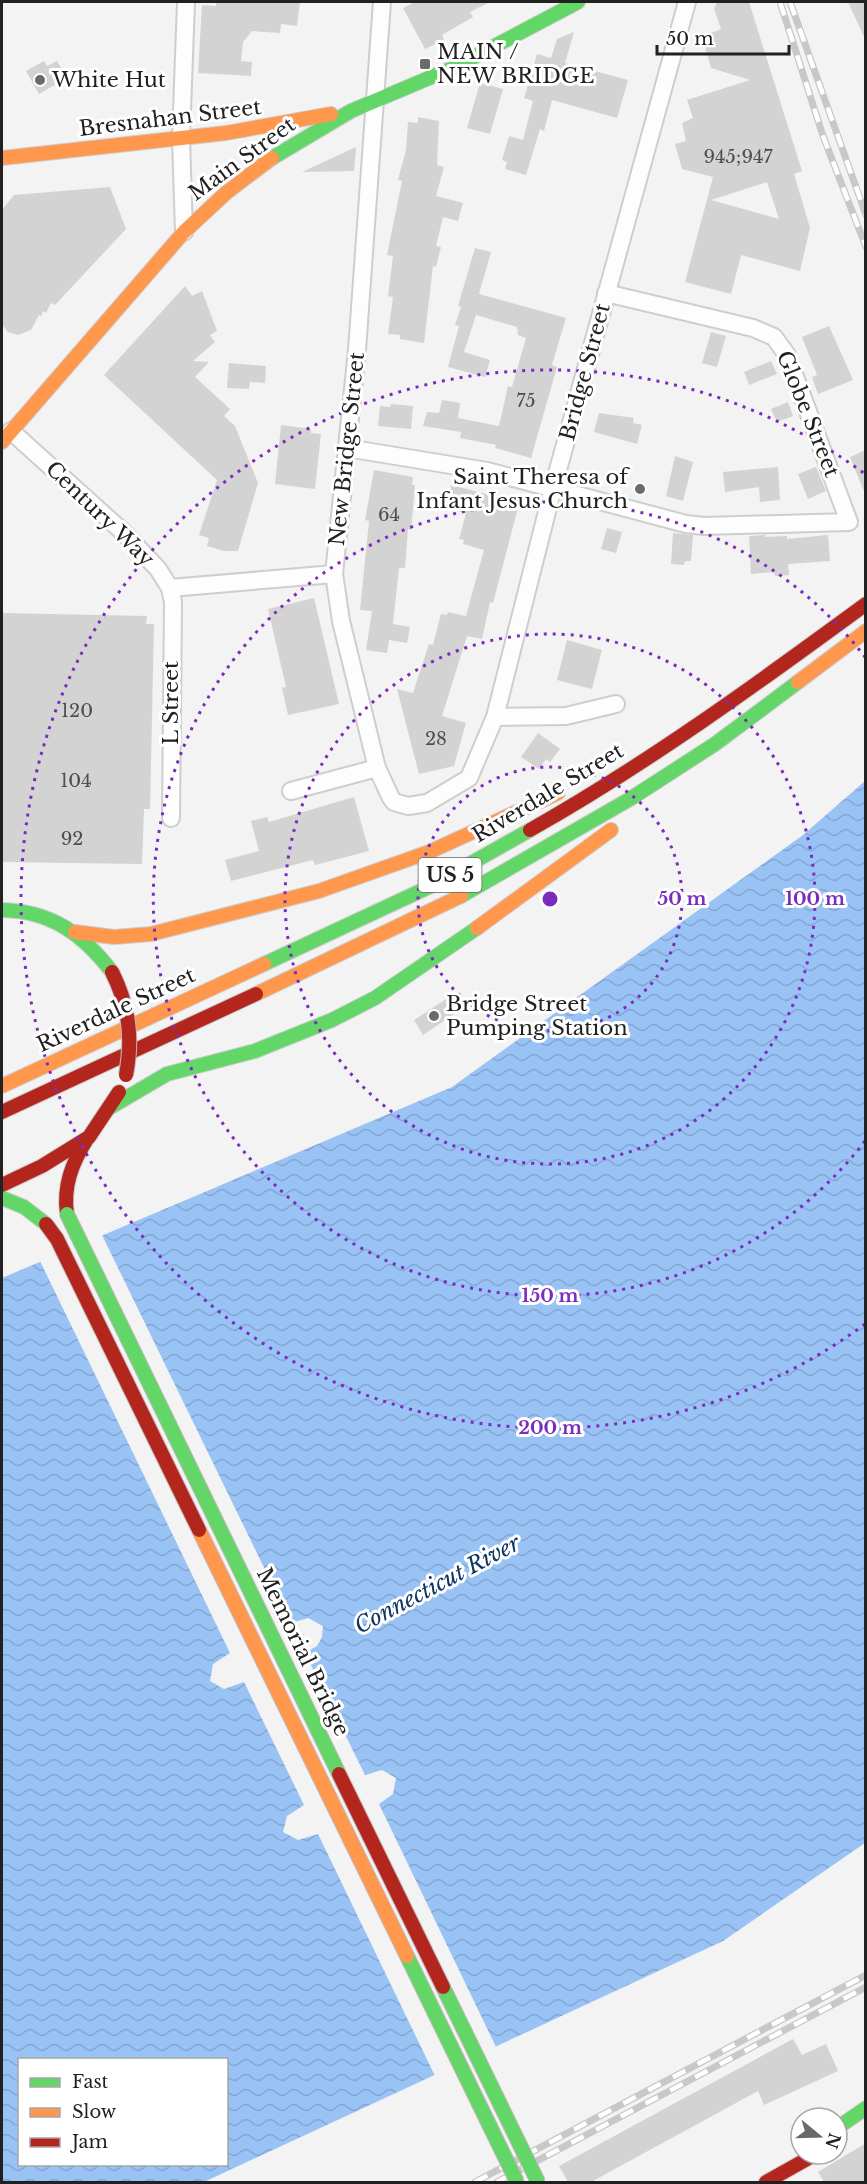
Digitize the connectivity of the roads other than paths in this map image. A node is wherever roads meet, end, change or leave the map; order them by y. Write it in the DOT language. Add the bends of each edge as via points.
graph roads {
  1 [pos="186,2"];
  2 [pos="382,2"];
  3 [pos="578,2"];
  4 [pos="687,2"];
  5 [pos="376,99"];
  6 [pos="181,138"];
  7 [pos="2,158"];
  8 [pos="184,232"];
  9 [pos="606,293"];
  10 [pos="6,436"];
  11 [pos="347,448"];
  12 [pos="554,489"];
  13 [pos="334,574"];
  14 [pos="170,588"];
  15 [pos="866,604"];
  16 [pos="866,631"];
  17 [pos="616,704"];
  18 [pos="495,717"];
  19 [pos="708,717"];
  20 [pos="715,744"];
  21 [pos="377,768"];
  22 [pos="594,774"];
  23 [pos="471,776"];
  24 [pos="574,785"];
  25 [pos="291,790"];
  26 [pos="171,818"];
  27 [pos="2,899"];
  28 [pos="2,910"];
  29 [pos="29,910"];
  30 [pos="75,932"];
  31 [pos="2,1086"];
  32 [pos="109,1108"];
  33 [pos="2,1112"];
  34 [pos="89,1137"];
  35 [pos="2,1185"];
  36 [pos="2,1198"];
  37 [pos="866,2108"];
  38 [pos="849,2120"];
  39 [pos="866,2126"];
  40 [pos="849,2137"];
  41 [pos="792,2166"];
  42 [pos="517,2182"];
  43 [pos="538,2182"];
  44 [pos="766,2182"];
  1 -- 6 [label="street"];
  2 -- 5 [label="street, New Bridge Street"];
  3 -- 5 [label="main road, Main Street" via="437,76"];
  4 -- 9 [label="street, Bridge Street"];
  5 -- 6 [label="main road, Bresnahan Street" via="292,123"];
  5 -- 8 [label="main road, Main Street" via="300,140 223,195"];
  5 -- 11 [label="street, New Bridge Street"];
  6 -- 7 [label="main road, Bresnahan Street"];
  6 -- 8 [label="street"];
  8 -- 10 [label="main road, Main Street"];
  9 -- 12 [label="street, Bridge Street"];
  9 -- 12 [label="street, Globe Street" via="753,328 774,337 787,355 849,522 704,526"];
  10 -- 14 [label="street, Century Way" via="123,531"];
  11 -- 12 [label="street" via="468,467"];
  11 -- 13 [label="street, New Bridge Street"];
  12 -- 18 [label="street, Bridge Street"];
  13 -- 14 [label="street, Century Way"];
  13 -- 21 [label="street, New Bridge Street" via="341,621"];
  14 -- 26 [label="street, L Street"];
  15 -- 19 [label="main road, Riverdale Street / US 5"];
  16 -- 20 [label="main road, US 5"];
  17 -- 18 [label="street" via="566,716"];
  18 -- 23 [label="street, Bridge Street"];
  19 -- 22 [label="main road"];
  19 -- 31 [label="main road, Riverdale Street / US 5" via="578,803 429,887"];
  20 -- 32 [label="main road" via="617,825 397,985 332,1020 255,1051 167,1074"];
  20 -- 33 [label="main road, US 5" via="630,799 444,906"];
  21 -- 23 [label="street, New Bridge Street" via="390,798 408,806 438,798"];
  21 -- 25 [label="street"];
  24 -- 30 [label="main road" via="448,844 349,882 131,939"];
  27 -- 29 [label="main road"];
  28 -- 29 [label="main road"];
  29 -- 30 [label="main road"];
  30 -- 32 [label="main road, Memorial Bridge, bridge" via="112,972 130,1021 126,1075"];
  32 -- 34 [label="main road, Memorial Bridge"];
  34 -- 35 [label="main road"];
  34 -- 43 [label="main road, Memorial Bridge, bridge" via="68,1178 67,1214"];
  36 -- 42 [label="main road, Memorial Bridge, bridge" via="24,1207 46,1224 62,1250"];
  37 -- 38 [label="main road"];
  39 -- 40 [label="main road"];
  41 -- 44 [label="main road"];
}
